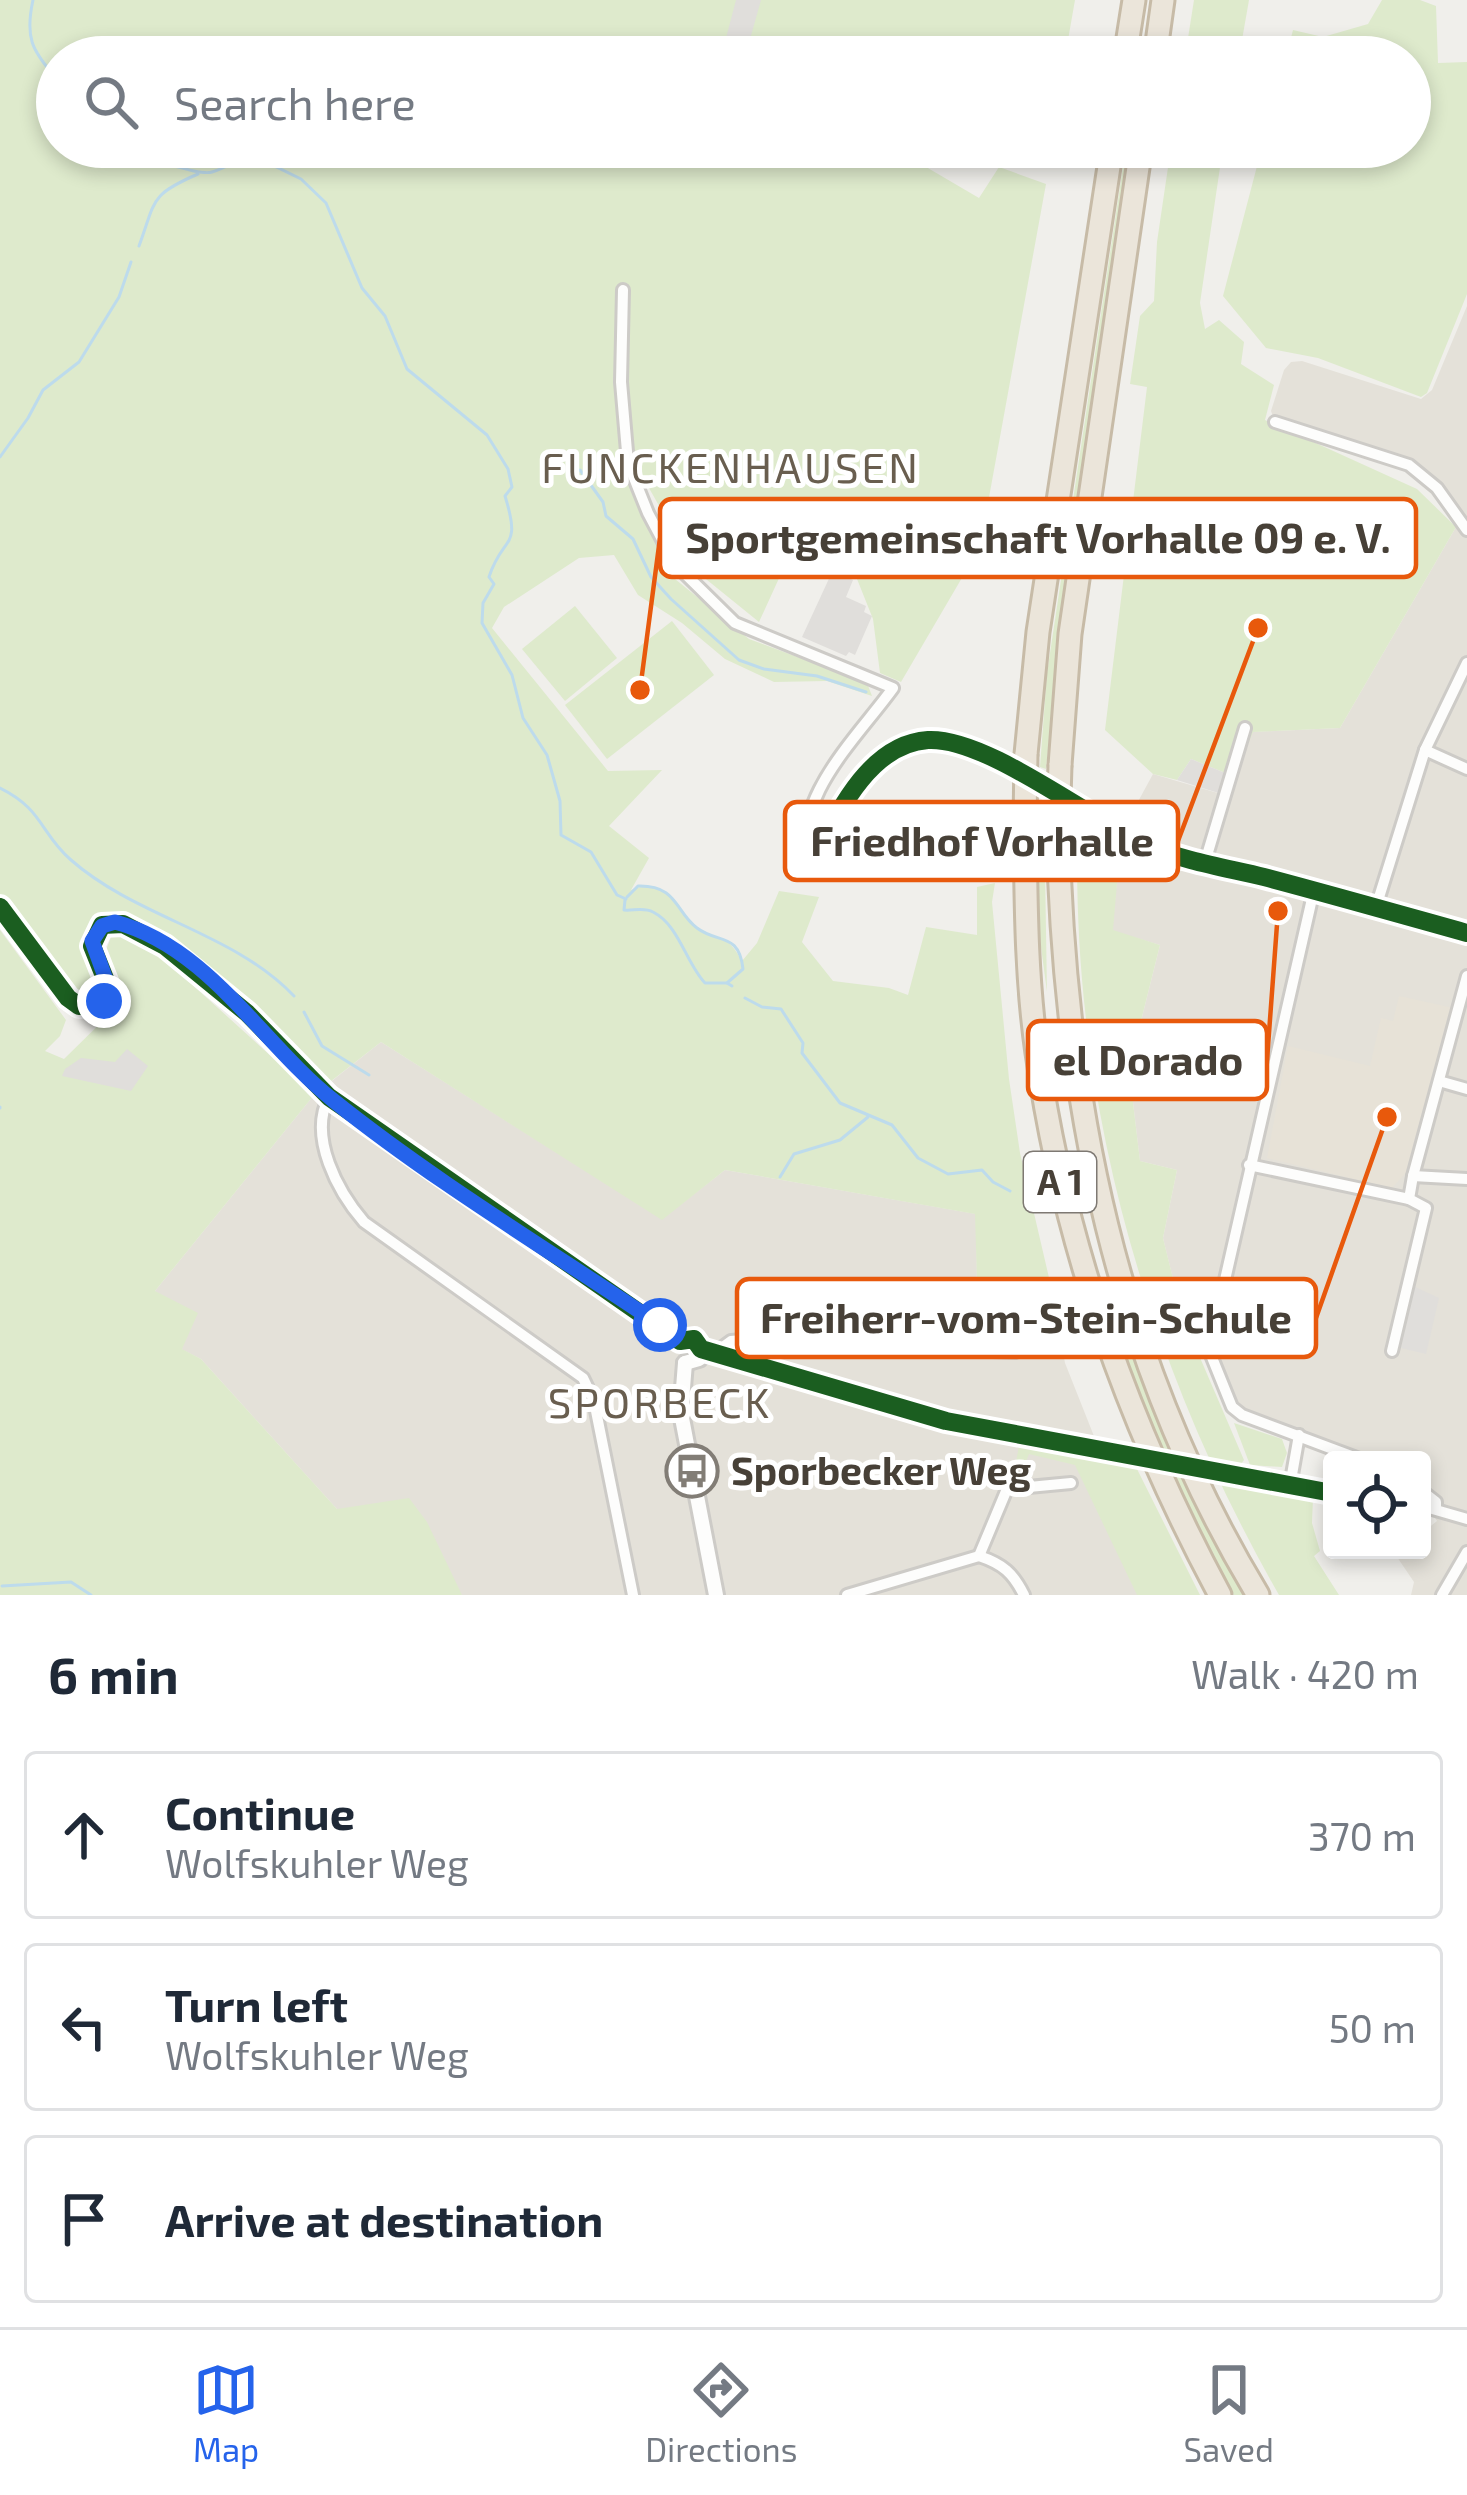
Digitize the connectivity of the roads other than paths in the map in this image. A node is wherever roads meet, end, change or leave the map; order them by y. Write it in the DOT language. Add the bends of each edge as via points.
graph roads {
  1 [pos="1134,0"];
  2 [pos="1163,0"];
  3 [pos="1129,36"];
  4 [pos="1158,36"];
  5 [pos="1109,168"];
  6 [pos="1138,168"];
  7 [pos="623,290"];
  8 [pos="1275,422"];
  9 [pos="1467,530"];
  10 [pos="1467,663"];
  11 [pos="1245,728"];
  12 [pos="1425,750"];
  13 [pos="1467,769"];
  14 [pos="1205,862"];
  15 [pos="1314,890"];
  16 [pos="0,907"];
  17 [pos="1376,907"];
  18 [pos="1467,933"];
  19 [pos="1467,976"];
  20 [pos="1439,1081"];
  21 [pos="1467,1088"];
  22 [pos="329,1097"];
  23 [pos="1249,1165"];
  24 [pos="1413,1176"];
  25 [pos="1467,1179"];
  26 [pos="1409,1199"];
  27 [pos="680,1341"];
  28 [pos="1034,1341"];
  29 [pos="709,1351"];
  30 [pos="1392,1351"];
  31 [pos="685,1363"];
  32 [pos="1299,1435"];
  33 [pos="1339,1451"];
  34 [pos="1071,1483"];
  35 [pos="1290,1486"];
  36 [pos="1323,1492"];
  37 [pos="1431,1508"];
  38 [pos="1467,1519"];
  39 [pos="1467,1552"];
  40 [pos="980,1556"];
  41 [pos="853,1594"];
  42 [pos="633,1595"];
  43 [pos="716,1595"];
  44 [pos="1024,1595"];
  45 [pos="1220,1595"];
  46 [pos="1258,1595"];
  47 [pos="1442,1595"];
  1 -- 3 [label="highway"];
  2 -- 4 [label="highway"];
  5 -- 45 [label="highway, A 1, bridge" via="1038,632 1026,754 1027,939 1036,1048 1076,1243 1143,1440"];
  6 -- 46 [label="highway, A 1, bridge" via="1070,634 1060,933 1070,1042 1104,1223 1177,1432"];
  7 -- 14 [label="street" via="628,463 675,564 735,623 893,688 822,779 803,850 809,869 875,764 926,740 998,759 1152,847"];
  8 -- 9 [label="street" via="1409,465"];
  10 -- 12 [label="street"];
  11 -- 14 [label="street"];
  12 -- 13 [label="street"];
  12 -- 17 [label="street"];
  14 -- 15 [label="street"];
  15 -- 17 [label="street"];
  15 -- 23 [label="street"];
  16 -- 22 [label="street" via="79,1006 110,992 92,946 102,926 123,924 165,946 247,1012"];
  17 -- 18 [label="street"];
  19 -- 20 [label="street"];
  20 -- 21 [label="street"];
  20 -- 24 [label="street"];
  22 -- 27 [label="street"];
  22 -- 42 [label="street" via="322,1109 328,1156 341,1196 364,1222 583,1378"];
  23 -- 26 [label="street"];
  23 -- 32 [label="street" via="1209,1346 1232,1407"];
  24 -- 25 [label="street"];
  24 -- 26 [label="street"];
  26 -- 30 [label="street" via="1426,1208"];
  27 -- 29 [label="street" via="694,1339"];
  27 -- 31 [label="street" via="677,1356"];
  28 -- 29 [label="street" via="1015,1352 742,1340"];
  29 -- 31 [label="street"];
  29 -- 35 [label="street, bridge" via="946,1421"];
  31 -- 43 [label="street" via="682,1413"];
  32 -- 33 [label="street"];
  32 -- 35 [label="street"];
  34 -- 40 [label="street" via="1007,1489"];
  35 -- 36 [label="street"];
  37 -- 38 [label="street"];
  39 -- 47 [label="street"];
  40 -- 41 [label="street"];
  40 -- 44 [label="street" via="1014,1574"];
}
